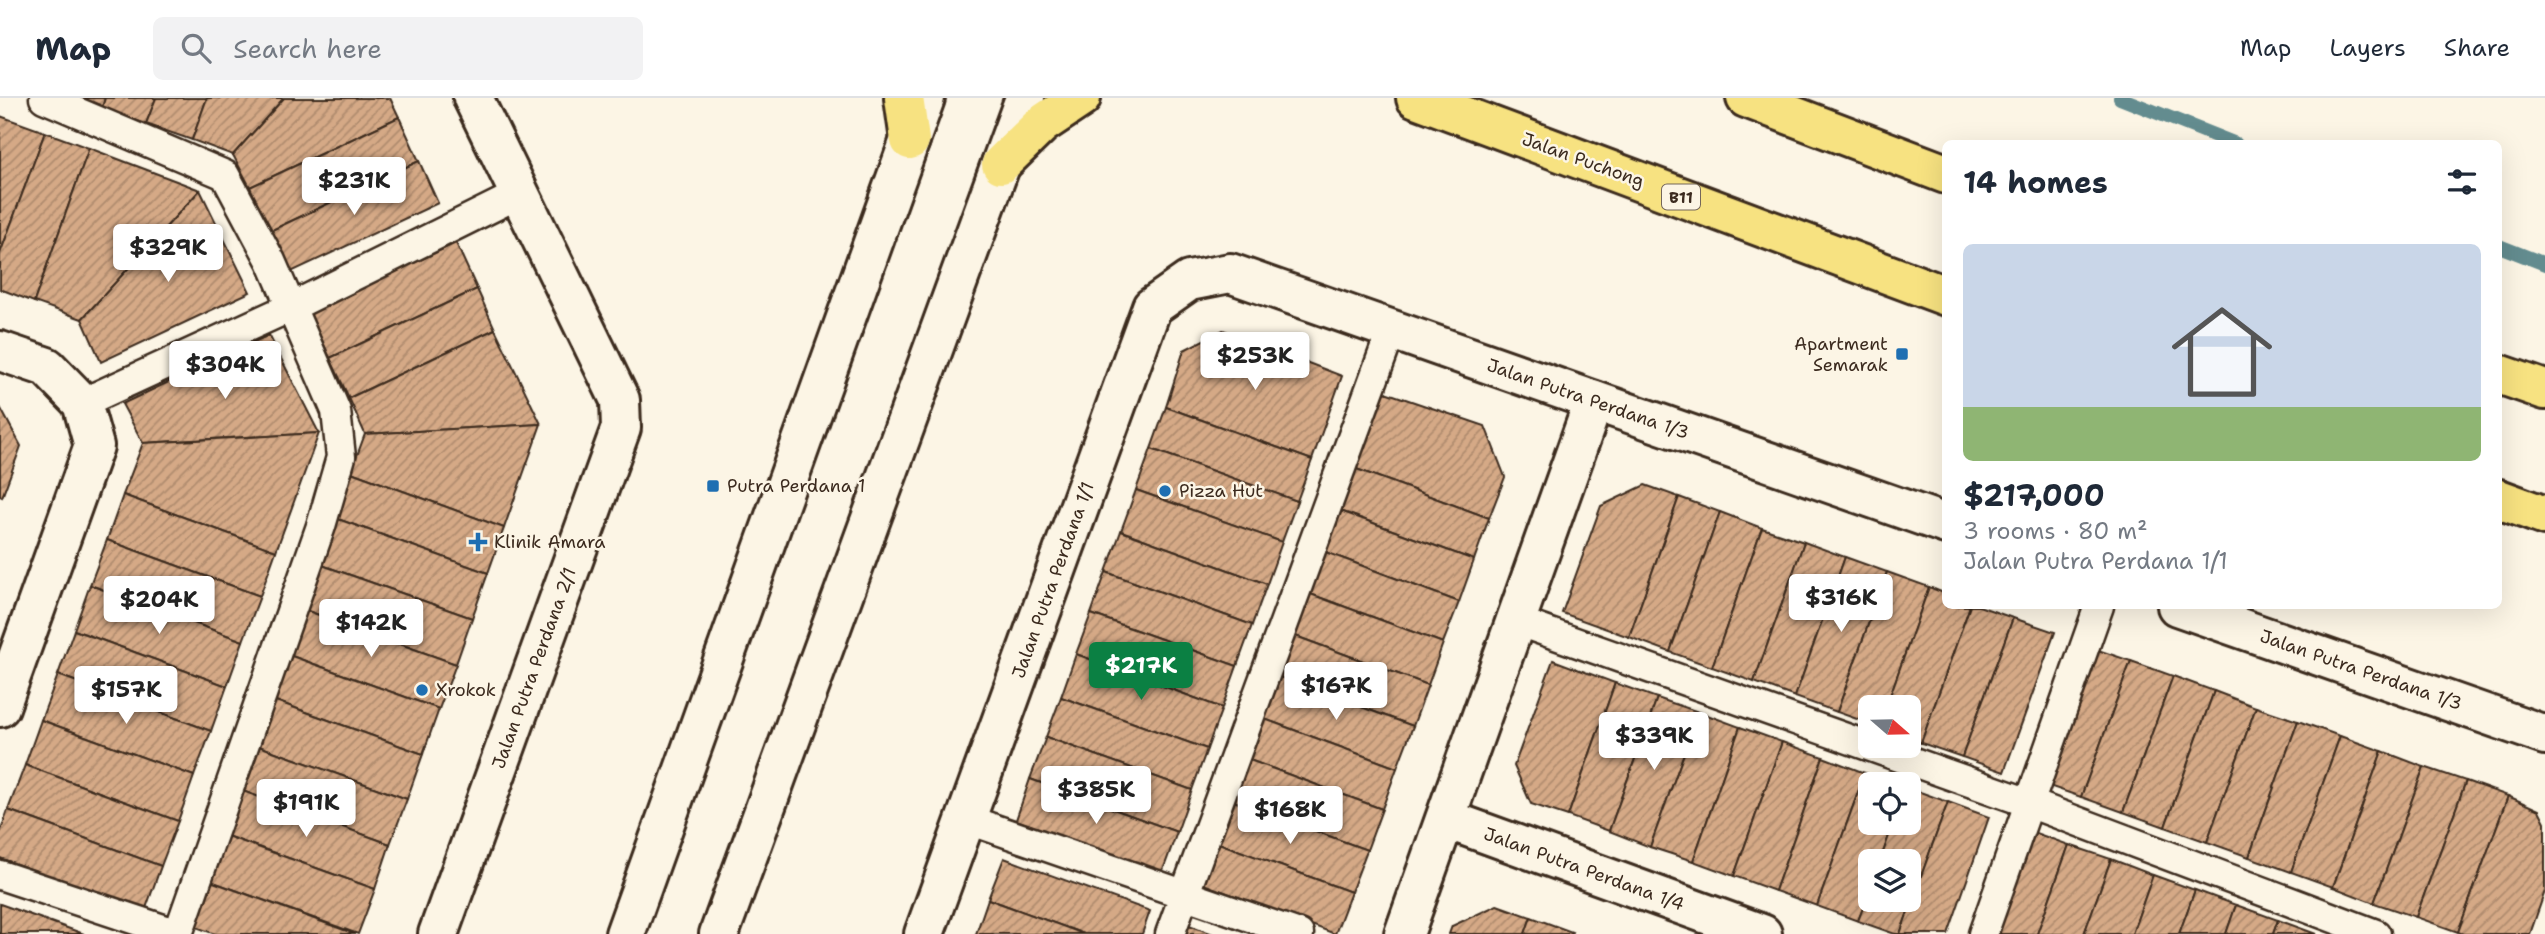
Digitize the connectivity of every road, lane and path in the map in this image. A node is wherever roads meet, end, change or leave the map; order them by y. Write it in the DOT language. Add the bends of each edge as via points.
graph roads {
  1 [pos="44,98"];
  2 [pos="473,98"];
  3 [pos="904,98"];
  4 [pos="925,98"];
  5 [pos="1025,98"];
  6 [pos="1081,98"];
  7 [pos="1416,98"];
  8 [pos="1746,98"];
  9 [pos="910,140"];
  10 [pos="1001,164"];
  11 [pos="1942,172"];
  12 [pos="519,194"];
  13 [pos="1230,273"];
  14 [pos="1942,295"];
  15 [pos="291,307"];
  16 [pos="1392,329"];
  17 [pos="0,351"];
  18 [pos="2502,375"];
  19 [pos="2545,390"];
  20 [pos="1594,401"];
  21 [pos="82,403"];
  22 [pos="2502,500"];
  23 [pos="2545,516"];
  24 [pos="1942,523"];
  25 [pos="2098,609"];
  26 [pos="2186,609"];
  27 [pos="1516,621"];
  28 [pos="0,707"];
  29 [pos="2545,735"];
  30 [pos="2029,803"];
  31 [pos="966,819"];
  32 [pos="1446,819"];
  33 [pos="0,875"];
  34 [pos="1185,895"];
  35 [pos="178,934"];
  36 [pos="438,934"];
  37 [pos="625,934"];
  38 [pos="719,934"];
  39 [pos="924,934"];
  40 [pos="1170,934"];
  41 [pos="1299,934"];
  42 [pos="1404,934"];
  43 [pos="1762,934"];
  44 [pos="1983,934"];
  45 [pos="2376,934"];
  1 -- 15 [label="lane" via="225,175"];
  2 -- 12 [label="street, Jalan Putra Perdana 2/1"];
  3 -- 9 [label="main road"];
  4 -- 9 [label="street"];
  5 -- 10 [label="street"];
  6 -- 10 [label="main road" via="1042,124"];
  7 -- 14 [label="main road, Jalan Puchong / B11"];
  8 -- 11 [label="main road"];
  9 -- 37 [label="street"];
  10 -- 38 [label="street"];
  12 -- 15 [label="lane"];
  12 -- 36 [label="street, Jalan Putra Perdana 2/1" via="620,400 621,428"];
  13 -- 16 [label="street, Jalan Putra Perdana 1/3"];
  13 -- 31 [label="street, Jalan Putra Perdana 1/1" via="1189,281 1152,307"];
  15 -- 21 [label="lane"];
  15 -- 35 [label="lane" via="336,411 341,457"];
  16 -- 20 [label="street, Jalan Putra Perdana 1/3"];
  16 -- 34 [label="lane"];
  17 -- 21 [label="street" via="47,367"];
  18 -- 19 [label="main road"];
  20 -- 24 [label="street, Jalan Putra Perdana 1/3"];
  20 -- 27 [label="street"];
  21 -- 28 [label="street" via="94,446"];
  22 -- 23 [label="main road"];
  25 -- 30 [label="lane"];
  26 -- 29 [label="street, Jalan Putra Perdana 1/3"];
  27 -- 30 [label="lane"];
  27 -- 32 [label="street"];
  30 -- 44 [label="lane"];
  30 -- 45 [label="lane"];
  31 -- 34 [label="lane"];
  31 -- 39 [label="street, Jalan Putra Perdana 1/1"];
  32 -- 42 [label="street"];
  32 -- 43 [label="street, Jalan Putra Perdana 1/4"];
  33 -- 35 [label="lane"];
  34 -- 40 [label="lane"];
  34 -- 41 [label="lane"];
}
